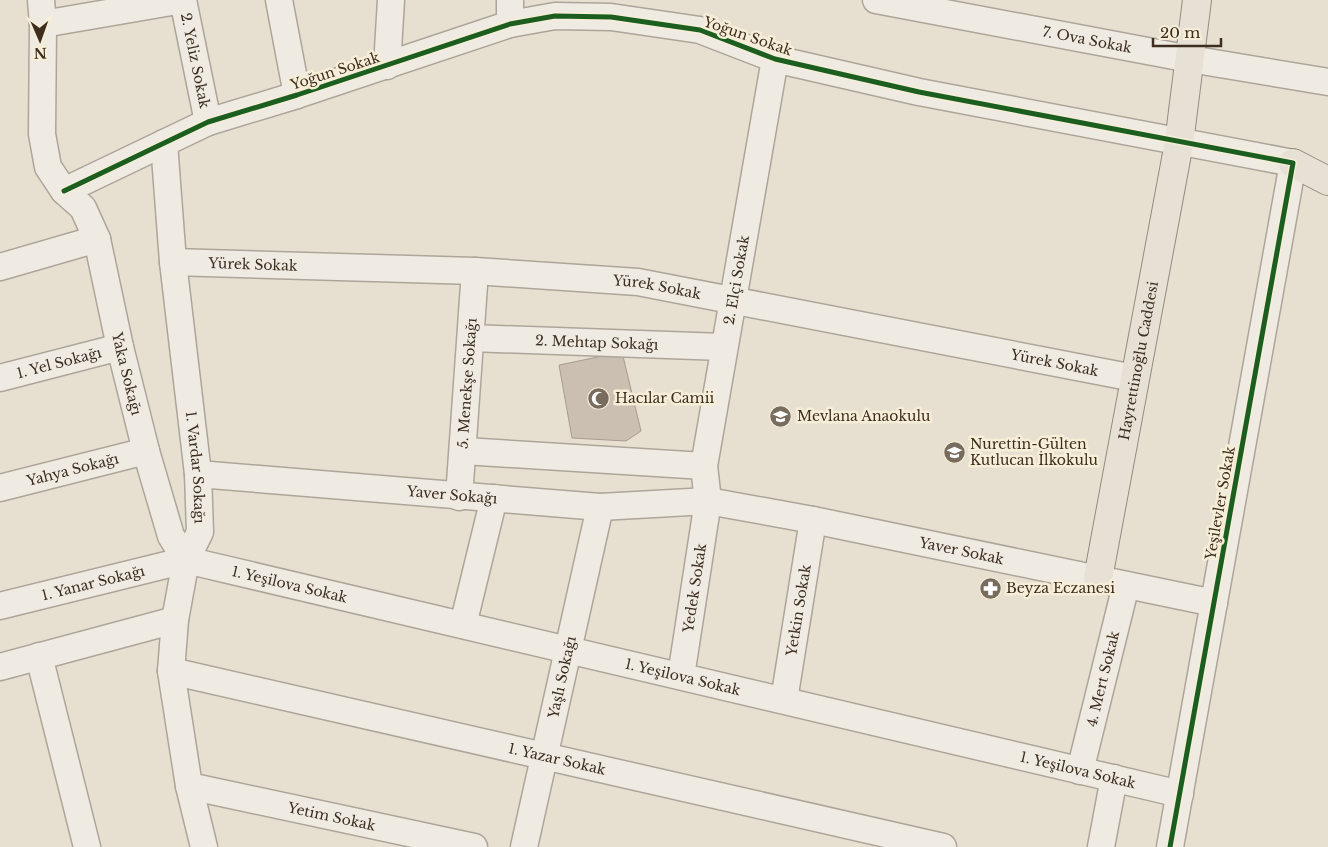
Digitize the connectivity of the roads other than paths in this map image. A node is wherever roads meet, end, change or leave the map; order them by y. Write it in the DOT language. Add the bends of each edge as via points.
graph roads {
  1 [pos="183,0"];
  2 [pos="279,0"];
  3 [pos="391,0"];
  4 [pos="879,0"];
  5 [pos="1197,0"];
  6 [pos="42,12"];
  7 [pos="510,12"];
  8 [pos="775,59"];
  9 [pos="1190,59"];
  10 [pos="387,66"];
  11 [pos="1328,82"];
  12 [pos="297,95"];
  13 [pos="208,122"];
  14 [pos="164,143"];
  15 [pos="1179,143"];
  16 [pos="1292,163"];
  17 [pos="1327,172"];
  18 [pos="64,191"];
  19 [pos="96,239"];
  20 [pos="173,262"];
  21 [pos="0,267"];
  22 [pos="475,271"];
  23 [pos="732,300"];
  24 [pos="471,338"];
  25 [pos="120,347"];
  26 [pos="724,347"];
  27 [pos="0,378"];
  28 [pos="1134,378"];
  29 [pos="146,451"];
  30 [pos="464,452"];
  31 [pos="704,466"];
  32 [pos="198,474"];
  33 [pos="0,488"];
  34 [pos="460,496"];
  35 [pos="494,498"];
  36 [pos="708,501"];
  37 [pos="600,507"];
  38 [pos="813,520"];
  39 [pos="186,560"];
  40 [pos="1098,578"];
  41 [pos="1126,585"];
  42 [pos="1214,603"];
  43 [pos="0,606"];
  44 [pos="175,620"];
  45 [pos="463,625"];
  46 [pos="568,650"];
  47 [pos="38,656"];
  48 [pos="0,667"];
  49 [pos="171,671"];
  50 [pos="682,676"];
  51 [pos="784,700"];
  52 [pos="544,758"];
  53 [pos="1080,771"];
  54 [pos="1114,778"];
  55 [pos="189,786"];
  56 [pos="1180,794"];
  57 [pos="87,847"];
  58 [pos="204,847"];
  59 [pos="474,847"];
  60 [pos="524,847"];
  61 [pos="943,847"];
  62 [pos="1101,847"];
  63 [pos="1170,847"];
  1 -- 6 [label="street"];
  1 -- 13 [label="street, 2. Yeliz Sokak"];
  2 -- 12 [label="street"];
  3 -- 10 [label="street"];
  4 -- 9 [label="street, 7. Ova Sokak"];
  5 -- 9 [label="main road"];
  6 -- 18 [label="street, Yaka Sokağı" via="42,134 48,167"];
  7 -- 8 [label="street, Yoğun Sokak" via="611,17 700,30"];
  7 -- 10 [label="street, Yoğun Sokak"];
  8 -- 15 [label="street, Yoğun Sokak" via="919,92"];
  8 -- 23 [label="street, 2. Elçi Sokak"];
  9 -- 11 [label="street, 7. Ova Sokak"];
  9 -- 15 [label="main road, Hayrettinoğlu Caddesi"];
  10 -- 12 [label="street, Yoğun Sokak"];
  12 -- 13 [label="street, Yoğun Sokak"];
  13 -- 14 [label="street, Yoğun Sokak"];
  14 -- 18 [label="street, Yoğun Sokak"];
  14 -- 20 [label="street, 1. Vardar Sokağı"];
  15 -- 16 [label="street, Yoğun Sokak"];
  15 -- 28 [label="main road, Hayrettinoğlu Caddesi"];
  16 -- 17 [label="main road"];
  16 -- 42 [label="street, Yeşilevler Sokak"];
  18 -- 19 [label="street, Yaka Sokağı" via="83,208"];
  19 -- 21 [label="street"];
  19 -- 25 [label="street, Yaka Sokağı"];
  20 -- 22 [label="street, Yürek Sokak"];
  20 -- 32 [label="street, 1. Vardar Sokağı"];
  22 -- 23 [label="street, Yürek Sokak" via="638,282"];
  22 -- 24 [label="street, 5. Menekşe Sokağı"];
  23 -- 26 [label="street, 2. Elçi Sokak"];
  23 -- 28 [label="street, Yürek Sokak"];
  24 -- 26 [label="street, 2. Mehtap Sokağı"];
  24 -- 30 [label="street, 5. Menekşe Sokağı"];
  25 -- 27 [label="street, 1. Yel Sokağı"];
  25 -- 29 [label="street, Yaka Sokağı"];
  26 -- 31 [label="street, 2. Elçi Sokak"];
  28 -- 40 [label="main road, Hayrettinoğlu Caddesi"];
  29 -- 33 [label="street, Yahya Sokağı"];
  29 -- 39 [label="street, Yaka Sokağı" via="170,536"];
  30 -- 31 [label="street"];
  30 -- 34 [label="street, 5. Menekşe Sokağı"];
  31 -- 36 [label="street, 2. Elçi Sokak"];
  32 -- 34 [label="street, Yaver Sokağı"];
  32 -- 39 [label="street, 1. Vardar Sokağı" via="200,532"];
  34 -- 35 [label="street, Yaver Sokağı"];
  35 -- 37 [label="street, Yaver Sokağı"];
  35 -- 45 [label="street"];
  36 -- 37 [label="street, Yaver Sokağı"];
  36 -- 38 [label="street, Yaver Sokak"];
  36 -- 50 [label="street, Yedek Sokak"];
  37 -- 46 [label="street, Yaşlı Sokağı"];
  38 -- 40 [label="street, Yaver Sokak"];
  38 -- 51 [label="street, Yetkin Sokak"];
  39 -- 43 [label="street, 1. Yanar Sokağı"];
  39 -- 44 [label="street, 1. Vardar Sokağı"];
  39 -- 45 [label="street, 1. Yeşilova Sokak"];
  40 -- 41 [label="street, Yaver Sokak"];
  41 -- 42 [label="street, Yaver Sokak"];
  41 -- 53 [label="street, 4. Mert Sokak"];
  42 -- 56 [label="street, Yeşilevler Sokak"];
  44 -- 47 [label="street"];
  44 -- 49 [label="street, 1. Vardar Sokağı"];
  45 -- 46 [label="street, 1. Yeşilova Sokak"];
  46 -- 50 [label="street, 1. Yeşilova Sokak"];
  46 -- 52 [label="street, Yaşlı Sokağı"];
  47 -- 48 [label="street"];
  47 -- 57 [label="street"];
  49 -- 52 [label="street, 1. Yazar Sokak"];
  49 -- 55 [label="street, 1. Vardar Sokağı"];
  50 -- 51 [label="street, 1. Yeşilova Sokak"];
  51 -- 53 [label="street, 1. Yeşilova Sokak"];
  52 -- 60 [label="street, Yaşlı Sokağı"];
  52 -- 61 [label="street, 1. Yazar Sokak"];
  53 -- 54 [label="street, 1. Yeşilova Sokak"];
  54 -- 56 [label="street, 1. Yeşilova Sokak"];
  54 -- 62 [label="street"];
  55 -- 58 [label="street, 1. Vardar Sokağı"];
  55 -- 59 [label="street, Yetim Sokak"];
  56 -- 63 [label="street, Yeşilevler Sokak"];
}
